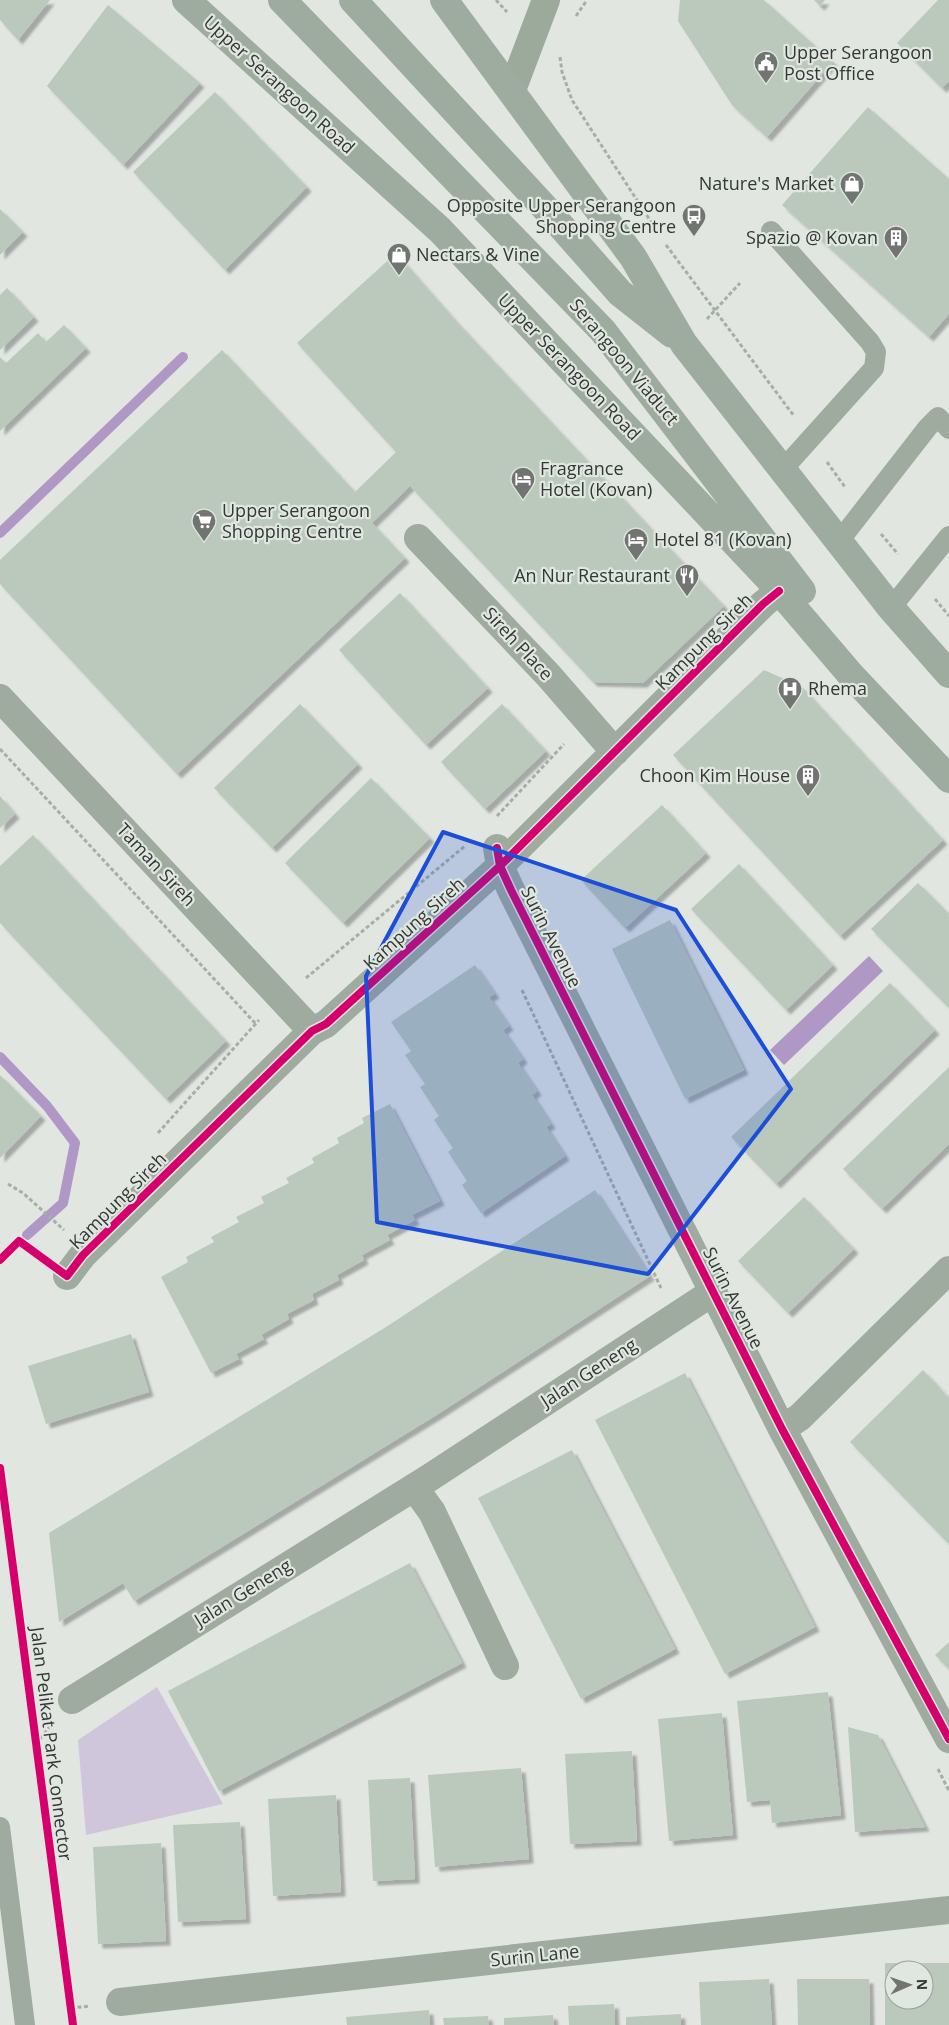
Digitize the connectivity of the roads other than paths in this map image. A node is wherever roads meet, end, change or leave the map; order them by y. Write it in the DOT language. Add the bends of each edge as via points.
graph roads {
  1 [pos="186,0"];
  2 [pos="282,0"];
  3 [pos="352,0"];
  4 [pos="444,0"];
  5 [pos="546,0"];
  6 [pos="512,90"];
  7 [pos="771,231"];
  8 [pos="684,344"];
  9 [pos="949,429"];
  10 [pos="784,468"];
  11 [pos="949,536"];
  12 [pos="418,538"];
  13 [pos="840,540"];
  14 [pos="774,585"];
  15 [pos="891,608"];
  16 [pos="949,674"];
  17 [pos="0,698"];
  18 [pos="909,735"];
  19 [pos="611,748"];
  20 [pos="949,779"];
  21 [pos="496,846"];
  22 [pos="312,1031"];
  23 [pos="75,1266"];
  24 [pos="949,1270"];
  25 [pos="713,1292"];
  26 [pos="782,1429"];
  27 [pos="414,1487"];
  28 [pos="505,1666"];
  29 [pos="72,1700"];
  30 [pos="949,1739"];
  31 [pos="0,1827"];
  32 [pos="949,1910"];
  33 [pos="120,2002"];
  34 [pos="25,2025"];
  1 -- 14 [label="main road, Upper Serangoon Road" via="440,230"];
  2 -- 18 [label="main road, Serangoon Viaduct" via="603,331"];
  3 -- 8 [label="main road" via="620,293"];
  4 -- 6 [label="main road"];
  5 -- 6 [label="main road"];
  6 -- 8 [label="main road" via="633,257"];
  7 -- 10 [label="lane" via="876,352 874,368"];
  8 -- 10 [label="main road"];
  9 -- 13 [label="lane" via="938,417 928,427"];
  10 -- 13 [label="main road"];
  11 -- 15 [label="lane"];
  12 -- 19 [label="street, Sireh Place" via="549,676"];
  13 -- 15 [label="main road"];
  14 -- 18 [label="main road, Upper Serangoon Road" via="850,674"];
  14 -- 19 [label="street, Kampung Sireh" via="763,604"];
  15 -- 16 [label="main road"];
  17 -- 22 [label="street, Taman Sireh"];
  18 -- 20 [label="main road, Upper Serangoon Road"];
  19 -- 21 [label="street, Kampung Sireh"];
  21 -- 22 [label="street, Kampung Sireh" via="318,1016"];
  21 -- 25 [label="street, Surin Avenue"];
  22 -- 23 [label="street, Kampung Sireh"];
  24 -- 26 [label="street" via="800,1417"];
  25 -- 26 [label="street, Surin Avenue"];
  25 -- 27 [label="street, Jalan Geneng"];
  26 -- 30 [label="street, Surin Avenue"];
  27 -- 28 [label="street" via="432,1512"];
  27 -- 29 [label="street, Jalan Geneng"];
  31 -- 34 [label="lane"];
  32 -- 33 [label="street, Surin Lane"];
}
